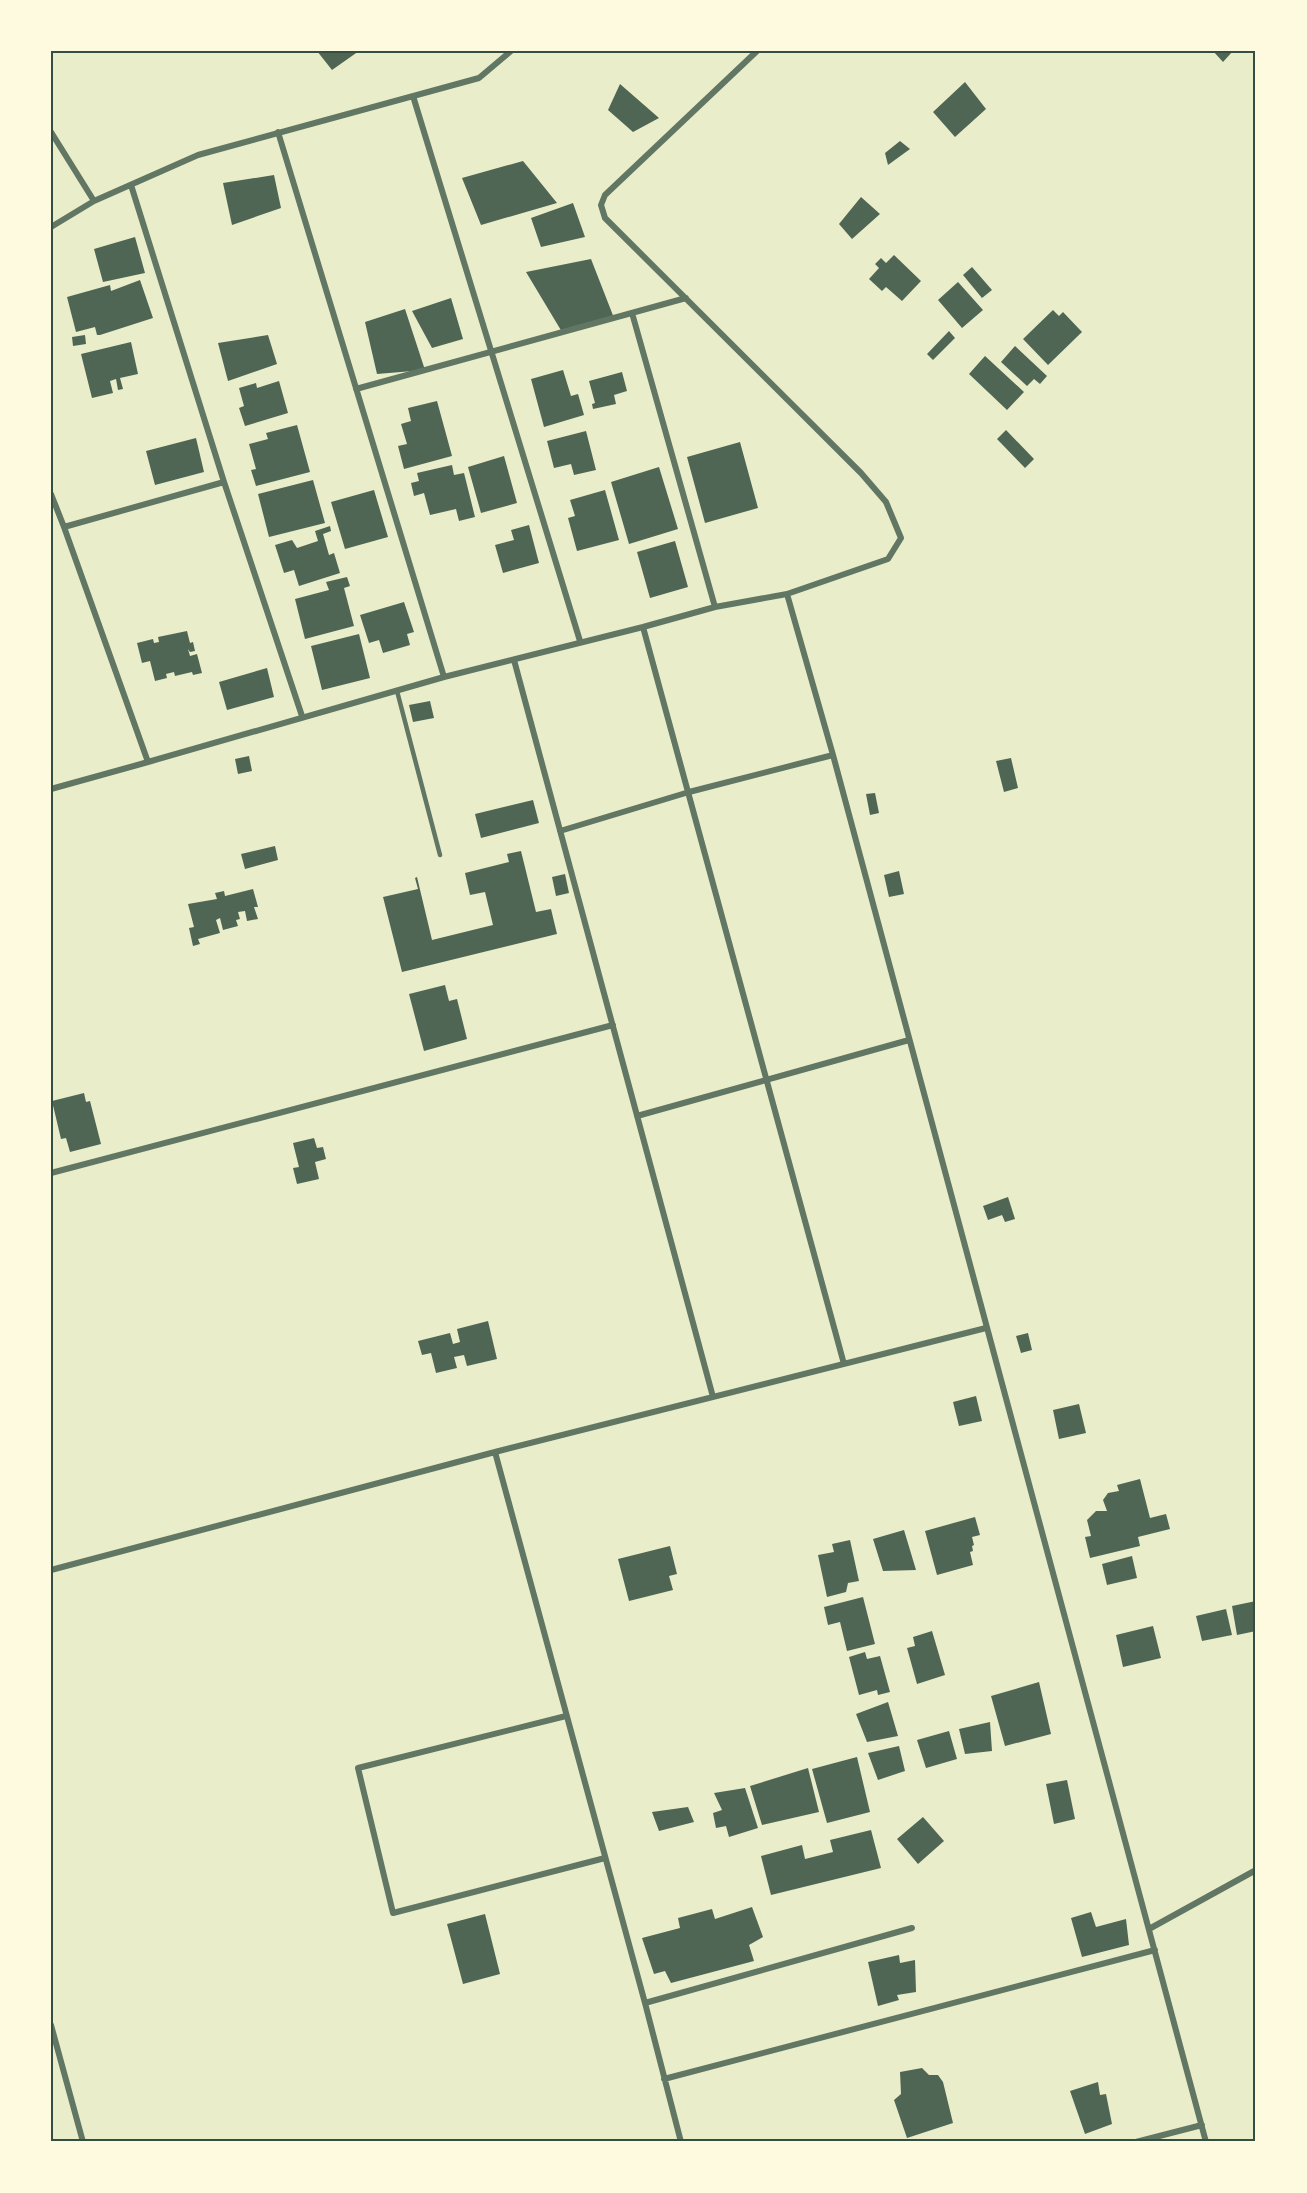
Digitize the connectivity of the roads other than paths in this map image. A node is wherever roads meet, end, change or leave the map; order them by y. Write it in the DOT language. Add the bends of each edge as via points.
graph roads {
  1 [pos="511,51"];
  2 [pos="757,51"];
  3 [pos="412,96"];
  4 [pos="51,132"];
  5 [pos="278,132"];
  6 [pos="131,185"];
  7 [pos="94,201"];
  8 [pos="51,227"];
  9 [pos="686,298"];
  10 [pos="632,313"];
  11 [pos="490,352"];
  12 [pos="356,389"];
  13 [pos="224,482"];
  14 [pos="51,494"];
  15 [pos="64,527"];
  16 [pos="787,594"];
  17 [pos="715,607"];
  18 [pos="643,627"];
  19 [pos="580,641"];
  20 [pos="514,660"];
  21 [pos="444,677"];
  22 [pos="397,691"];
  23 [pos="302,717"];
  24 [pos="832,755"];
  25 [pos="148,762"];
  26 [pos="51,789"];
  27 [pos="689,792"];
  28 [pos="560,831"];
  29 [pos="440,855"];
  30 [pos="613,1026"];
  31 [pos="909,1040"];
  32 [pos="767,1080"];
  33 [pos="637,1116"];
  34 [pos="51,1173"];
  35 [pos="986,1328"];
  36 [pos="844,1364"];
  37 [pos="713,1397"];
  38 [pos="495,1452"];
  39 [pos="51,1570"];
  40 [pos="566,1716"];
  41 [pos="604,1858"];
  42 [pos="1256,1870"];
  43 [pos="912,1928"];
  44 [pos="1149,1929"];
  45 [pos="1155,1950"];
  46 [pos="645,2003"];
  47 [pos="51,2025"];
  48 [pos="664,2079"];
  49 [pos="1202,2125"];
  50 [pos="83,2142"];
  51 [pos="681,2142"];
  52 [pos="1136,2142"];
  53 [pos="1206,2142"];
  1 -- 3 [label="street" via="479,78"];
  2 -- 9 [label="street" via="605,195 601,205 605,218"];
  3 -- 5 [label="street"];
  3 -- 11 [label="street"];
  4 -- 7 [label="street"];
  5 -- 6 [label="street" via="198,155"];
  5 -- 12 [label="street"];
  6 -- 7 [label="street"];
  6 -- 13 [label="street"];
  7 -- 8 [label="street"];
  9 -- 10 [label="street"];
  9 -- 16 [label="street" via="861,473 886,502 901,538 888,559"];
  10 -- 11 [label="street"];
  10 -- 17 [label="street"];
  11 -- 12 [label="street"];
  11 -- 19 [label="street"];
  12 -- 21 [label="street"];
  13 -- 15 [label="street"];
  13 -- 23 [label="street"];
  14 -- 15 [label="street"];
  15 -- 25 [label="street"];
  16 -- 17 [label="street"];
  16 -- 24 [label="street"];
  17 -- 18 [label="street"];
  18 -- 19 [label="street"];
  18 -- 27 [label="street"];
  19 -- 20 [label="street"];
  20 -- 21 [label="street"];
  20 -- 28 [label="street"];
  21 -- 22 [label="street"];
  22 -- 23 [label="street"];
  22 -- 29 [label="lane"];
  23 -- 25 [label="street"];
  24 -- 27 [label="street"];
  24 -- 31 [label="street"];
  25 -- 26 [label="street"];
  27 -- 28 [label="street"];
  27 -- 32 [label="street"];
  28 -- 30 [label="street"];
  30 -- 33 [label="street"];
  30 -- 34 [label="street"];
  31 -- 32 [label="street"];
  31 -- 35 [label="street"];
  32 -- 33 [label="street"];
  32 -- 36 [label="street"];
  33 -- 37 [label="street"];
  35 -- 36 [label="street"];
  35 -- 44 [label="street"];
  36 -- 37 [label="street"];
  37 -- 38 [label="street"];
  38 -- 39 [label="street"];
  38 -- 40 [label="street"];
  40 -- 41 [label="street"];
  40 -- 41 [label="street" via="358,1768 393,1913"];
  41 -- 46 [label="street"];
  42 -- 44 [label="street"];
  43 -- 46 [label="street"];
  44 -- 45 [label="street"];
  45 -- 48 [label="street"];
  45 -- 49 [label="street"];
  46 -- 48 [label="street"];
  47 -- 50 [label="street"];
  48 -- 51 [label="street"];
  49 -- 52 [label="street"];
  49 -- 53 [label="street"];
}
